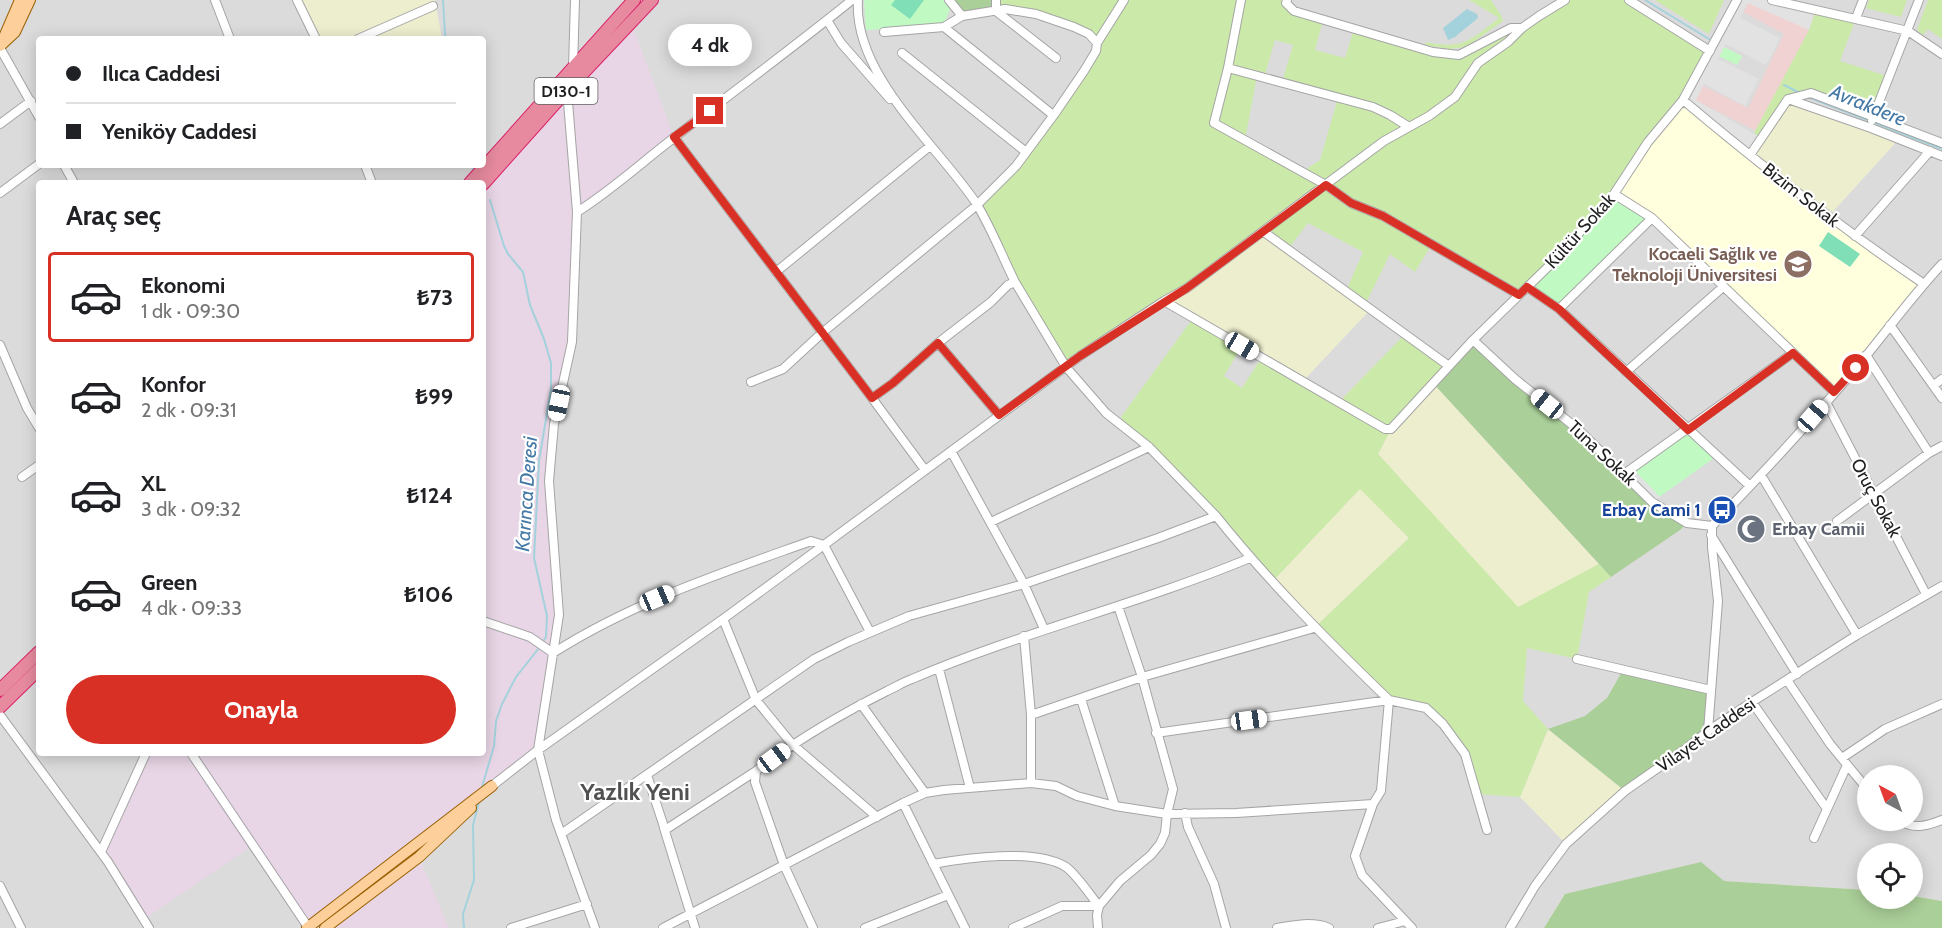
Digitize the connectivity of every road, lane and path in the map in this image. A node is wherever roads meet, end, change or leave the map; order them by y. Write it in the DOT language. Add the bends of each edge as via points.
graph roads {
  1 [pos="20,0"];
  2 [pos="30,0"];
  3 [pos="215,0"];
  4 [pos="297,0"];
  5 [pos="575,0"];
  6 [pos="634,0"];
  7 [pos="652,0"];
  8 [pos="852,0"];
  9 [pos="858,0"];
  10 [pos="949,0"];
  11 [pos="996,0"];
  12 [pos="1124,0"];
  13 [pos="1241,0"];
  14 [pos="1287,0"];
  15 [pos="1565,0"];
  16 [pos="1629,0"];
  17 [pos="1737,0"];
  18 [pos="1772,0"];
  19 [pos="1863,0"];
  20 [pos="1919,0"];
  21 [pos="433,6"];
  22 [pos="996,10"];
  23 [pos="963,16"];
  24 [pos="1856,18"];
  25 [pos="827,20"];
  26 [pos="944,27"];
  27 [pos="1522,28"];
  28 [pos="1908,31"];
  29 [pos="884,32"];
  30 [pos="229,36"];
  31 [pos="315,36"];
  32 [pos="365,36"];
  33 [pos="1097,43"];
  34 [pos="0,46"];
  35 [pos="1710,51"];
  36 [pos="902,53"];
  37 [pos="1942,54"];
  38 [pos="1056,58"];
  39 [pos="573,67"];
  40 [pos="1228,68"];
  41 [pos="567,90"];
  42 [pos="1788,99"];
  43 [pos="1683,100"];
  44 [pos="31,101"];
  45 [pos="36,111"];
  46 [pos="901,111"];
  47 [pos="1053,115"];
  48 [pos="1874,116"];
  49 [pos="0,124"];
  50 [pos="1409,127"];
  51 [pos="1869,127"];
  52 [pos="674,137"];
  53 [pos="1942,142"];
  54 [pos="930,146"];
  55 [pos="1930,151"];
  56 [pos="1026,152"];
  57 [pos="1750,155"];
  58 [pos="1942,156"];
  59 [pos="486,165"];
  60 [pos="36,166"];
  61 [pos="483,168"];
  62 [pos="473,180"];
  63 [pos="486,181"];
  64 [pos="1326,185"];
  65 [pos="0,193"];
  66 [pos="1614,194"];
  67 [pos="977,205"];
  68 [pos="577,212"];
  69 [pos="1652,218"];
  70 [pos="1264,232"];
  71 [pos="1855,236"];
  72 [pos="1942,264"];
  73 [pos="776,272"];
  74 [pos="1015,282"];
  75 [pos="1923,284"];
  76 [pos="1527,287"];
  77 [pos="1723,287"];
  78 [pos="1519,295"];
  79 [pos="1164,301"];
  80 [pos="1559,309"];
  81 [pos="1890,325"];
  82 [pos="822,333"];
  83 [pos="1473,340"];
  84 [pos="938,343"];
  85 [pos="0,345"];
  86 [pos="1793,353"];
  87 [pos="1866,356"];
  88 [pos="1449,366"];
  89 [pos="1066,367"];
  90 [pos="1626,372"];
  91 [pos="1942,379"];
  92 [pos="751,382"];
  93 [pos="1934,385"];
  94 [pos="1834,392"];
  95 [pos="872,398"];
  96 [pos="1942,398"];
  97 [pos="1826,402"];
  98 [pos="999,415"];
  99 [pos="36,423"];
  100 [pos="1688,430"];
  101 [pos="1942,446"];
  102 [pos="1149,447"];
  103 [pos="951,451"];
  104 [pos="1929,453"];
  105 [pos="36,467"];
  106 [pos="925,470"];
  107 [pos="1624,474"];
  108 [pos="1761,475"];
  109 [pos="22,477"];
  110 [pos="1750,486"];
  111 [pos="1874,494"];
  112 [pos="1216,516"];
  113 [pos="1837,521"];
  114 [pos="991,522"];
  115 [pos="1712,530"];
  116 [pos="824,545"];
  117 [pos="1250,558"];
  118 [pos="1024,584"];
  119 [pos="1942,586"];
  120 [pos="1926,594"];
  121 [pos="1118,606"];
  122 [pos="723,620"];
  123 [pos="486,622"];
  124 [pos="1314,628"];
  125 [pos="1044,629"];
  126 [pos="870,632"];
  127 [pos="1857,635"];
  128 [pos="1024,636"];
  129 [pos="36,648"];
  130 [pos="549,650"];
  131 [pos="36,655"];
  132 [pos="1578,659"];
  133 [pos="939,669"];
  134 [pos="36,672"];
  135 [pos="1797,674"];
  136 [pos="1142,677"];
  137 [pos="1787,680"];
  138 [pos="0,683"];
  139 [pos="0,690"];
  140 [pos="1711,690"];
  141 [pos="1081,699"];
  142 [pos="756,700"];
  143 [pos="1389,700"];
  144 [pos="1752,702"];
  145 [pos="861,704"];
  146 [pos="1942,704"];
  147 [pos="0,707"];
  148 [pos="0,715"];
  149 [pos="1030,715"];
  150 [pos="1708,731"];
  151 [pos="1156,733"];
  152 [pos="792,744"];
  153 [pos="538,750"];
  154 [pos="145,756"];
  155 [pos="193,756"];
  156 [pos="1844,762"];
  157 [pos="756,771"];
  158 [pos="647,775"];
  159 [pos="1857,777"];
  160 [pos="1031,783"];
  161 [pos="492,786"];
  162 [pos="970,788"];
  163 [pos="925,794"];
  164 [pos="903,803"];
  165 [pos="1373,804"];
  166 [pos="1115,806"];
  167 [pos="1827,809"];
  168 [pos="464,811"];
  169 [pos="1185,813"];
  170 [pos="1167,814"];
  171 [pos="876,817"];
  172 [pos="1942,820"];
  173 [pos="663,824"];
  174 [pos="1923,826"];
  175 [pos="1487,830"];
  176 [pos="561,834"];
  177 [pos="1814,838"];
  178 [pos="101,852"];
  179 [pos="933,864"];
  180 [pos="784,865"];
  181 [pos="0,886"];
  182 [pos="948,894"];
  183 [pos="587,904"];
  184 [pos="1099,906"];
  185 [pos="690,913"];
  186 [pos="1409,925"];
  187 [pos="21,928"];
  188 [pos="149,928"];
  189 [pos="308,928"];
  190 [pos="326,928"];
  191 [pos="511,928"];
  192 [pos="595,928"];
  193 [pos="663,928"];
  194 [pos="695,928"];
  195 [pos="813,928"];
  196 [pos="865,928"];
  197 [pos="965,928"];
  198 [pos="1013,928"];
  199 [pos="1098,928"];
  200 [pos="1227,928"];
  201 [pos="1277,928"];
  202 [pos="1329,928"];
  203 [pos="1378,928"];
  204 [pos="1510,928"];
  1 -- 34 [label="main road"];
  2 -- 34 [label="main road" via="15,32"];
  3 -- 30 [label="street"];
  4 -- 31 [label="street"];
  5 -- 39 [label="street"];
  6 -- 39 [label="highway, D130-1"];
  7 -- 41 [label="highway, D130-1"];
  8 -- 25 [label="street"];
  9 -- 46 [label="street" via="857,14 872,61"];
  10 -- 23 [label="street"];
  11 -- 22 [label="street"];
  12 -- 33 [label="street"];
  13 -- 40 [label="street"];
  14 -- 27 [label="street" via="1294,11 1433,52 1459,55 1511,28"];
  15 -- 27 [label="street"];
  16 -- 35 [label="street"];
  17 -- 35 [label="street, Kültür Sokak"];
  18 -- 24 [label="street"];
  19 -- 24 [label="street"];
  20 -- 28 [label="street"];
  21 -- 32 [label="street"];
  22 -- 23 [label="street"];
  22 -- 33 [label="street" via="1036,14 1089,34"];
  22 -- 38 [label="street"];
  23 -- 26 [label="street"];
  24 -- 28 [label="street"];
  25 -- 46 [label="street" via="841,43"];
  25 -- 52 [label="street"];
  26 -- 29 [label="street"];
  26 -- 47 [label="street"];
  27 -- 50 [label="street" via="1478,63 1455,97"];
  28 -- 37 [label="street"];
  28 -- 48 [label="street"];
  33 -- 47 [label="street" via="1084,71"];
  34 -- 44 [label="street"];
  35 -- 43 [label="street, Kültür Sokak"];
  36 -- 56 [label="street"];
  39 -- 59 [label="highway, D130-1"];
  40 -- 50 [label="street" via="1373,107"];
  40 -- 64 [label="street" via="1214,123"];
  41 -- 63 [label="highway, D130-1"];
  41 -- 68 [label="street"];
  42 -- 48 [label="street" via="1810,93"];
  42 -- 51 [label="street"];
  42 -- 57 [label="street"];
  43 -- 57 [label="street, Bizim Sokak"];
  43 -- 66 [label="street, Kültür Sokak" via="1648,142"];
  44 -- 45 [label="street"];
  44 -- 49 [label="street"];
  46 -- 54 [label="street"];
  47 -- 56 [label="street"];
  48 -- 51 [label="street"];
  48 -- 53 [label="street"];
  50 -- 64 [label="street"];
  51 -- 55 [label="street"];
  52 -- 68 [label="street"];
  52 -- 73 [label="street"];
  54 -- 67 [label="street"];
  54 -- 73 [label="street"];
  55 -- 58 [label="street"];
  55 -- 71 [label="street"];
  56 -- 67 [label="street"];
  57 -- 71 [label="street, Bizim Sokak"];
  60 -- 65 [label="street"];
  61 -- 62 [label="highway, D130-1"];
  64 -- 70 [label="street"];
  64 -- 78 [label="street" via="1351,203 1383,216"];
  66 -- 69 [label="street"];
  66 -- 76 [label="street, Kültür Sokak"];
  67 -- 74 [label="street"];
  67 -- 82 [label="street"];
  68 -- 130 [label="street" via="572,342 554,424 549,481 559,615"];
  69 -- 77 [label="street"];
  69 -- 80 [label="street"];
  70 -- 79 [label="street"];
  70 -- 88 [label="street"];
  71 -- 75 [label="street, Bizim Sokak"];
  72 -- 75 [label="street"];
  73 -- 82 [label="street"];
  74 -- 84 [label="street"];
  74 -- 89 [label="street"];
  75 -- 81 [label="street"];
  76 -- 78 [label="street, Kültür Sokak"];
  76 -- 80 [label="street"];
  77 -- 86 [label="street"];
  77 -- 90 [label="street"];
  78 -- 83 [label="street, Kültür Sokak"];
  79 -- 88 [label="street, Kültür Sokak" via="1385,429 1391,429"];
  79 -- 89 [label="street"];
  80 -- 90 [label="street"];
  81 -- 87 [label="street"];
  81 -- 93 [label="street"];
  82 -- 92 [label="street" via="783,369"];
  82 -- 95 [label="street"];
  83 -- 88 [label="street, Kültür Sokak"];
  83 -- 107 [label="street, Tuna Sokak" via="1579,430"];
  84 -- 95 [label="street"];
  84 -- 98 [label="street"];
  85 -- 99 [label="street"];
  86 -- 94 [label="street"];
  86 -- 100 [label="street"];
  87 -- 94 [label="street"];
  87 -- 104 [label="street"];
  89 -- 98 [label="street"];
  89 -- 102 [label="street" via="1106,413"];
  90 -- 100 [label="street"];
  91 -- 93 [label="street"];
  93 -- 96 [label="street"];
  94 -- 97 [label="street"];
  95 -- 106 [label="street"];
  97 -- 108 [label="street"];
  97 -- 111 [label="street, Oruç Sokak"];
  98 -- 103 [label="street"];
  100 -- 107 [label="street"];
  100 -- 110 [label="street"];
  101 -- 104 [label="street"];
  102 -- 112 [label="street"];
  102 -- 114 [label="street"];
  103 -- 106 [label="street"];
  103 -- 114 [label="street"];
  104 -- 111 [label="street"];
  105 -- 109 [label="street"];
  106 -- 116 [label="street"];
  107 -- 115 [label="street, Tuna Sokak" via="1653,502 1687,523"];
  108 -- 110 [label="street"];
  108 -- 127 [label="street"];
  110 -- 115 [label="street"];
  111 -- 113 [label="street"];
  111 -- 120 [label="street, Oruç Sokak"];
  112 -- 117 [label="street"];
  112 -- 118 [label="street"];
  114 -- 118 [label="street"];
  115 -- 135 [label="street"];
  115 -- 140 [label="street" via="1718,601"];
  116 -- 122 [label="street"];
  116 -- 126 [label="street"];
  116 -- 130 [label="street" via="811,541 677,590"];
  117 -- 121 [label="street"];
  117 -- 124 [label="street"];
  118 -- 125 [label="street"];
  118 -- 126 [label="street" via="909,616"];
  119 -- 120 [label="street, Vilayet Caddesi"];
  120 -- 127 [label="street, Vilayet Caddesi"];
  121 -- 125 [label="street"];
  121 -- 136 [label="street"];
  122 -- 142 [label="street"];
  122 -- 153 [label="street"];
  123 -- 130 [label="street" via="535,640"];
  124 -- 136 [label="street"];
  124 -- 143 [label="street"];
  125 -- 128 [label="street"];
  126 -- 142 [label="street" via="814,659"];
  127 -- 135 [label="street, Vilayet Caddesi"];
  128 -- 133 [label="street"];
  128 -- 149 [label="street"];
  129 -- 138 [label="street"];
  130 -- 153 [label="street"];
  131 -- 139 [label="highway"];
  132 -- 140 [label="street"];
  133 -- 145 [label="street"];
  133 -- 162 [label="street"];
  134 -- 147 [label="highway"];
  135 -- 137 [label="street, Vilayet Caddesi"];
  136 -- 141 [label="street"];
  136 -- 151 [label="street"];
  137 -- 144 [label="street, Vilayet Caddesi"];
  137 -- 156 [label="street"];
  140 -- 150 [label="street"];
  141 -- 149 [label="street"];
  141 -- 166 [label="street"];
  142 -- 152 [label="street"];
  142 -- 158 [label="street"];
  143 -- 151 [label="street"];
  143 -- 165 [label="street" via="1381,791"];
  143 -- 175 [label="street" via="1426,708 1443,724 1465,754"];
  144 -- 150 [label="street, Vilayet Caddesi"];
  144 -- 167 [label="street"];
  145 -- 152 [label="street"];
  145 -- 163 [label="street"];
  146 -- 156 [label="street" via="1885,729"];
  148 -- 178 [label="street"];
  149 -- 160 [label="street"];
  150 -- 204 [label="street, Vilayet Caddesi" via="1625,791 1579,831 1535,885"];
  151 -- 170 [label="street" via="1173,789"];
  152 -- 157 [label="street"];
  152 -- 171 [label="street"];
  153 -- 161 [label="street"];
  153 -- 176 [label="street"];
  154 -- 178 [label="street"];
  155 -- 189 [label="street"];
  156 -- 159 [label="street"];
  156 -- 167 [label="street"];
  157 -- 173 [label="street" via="664,830"];
  157 -- 180 [label="street" via="755,782"];
  158 -- 173 [label="street"];
  158 -- 176 [label="street"];
  160 -- 162 [label="street"];
  160 -- 166 [label="street" via="1056,786"];
  161 -- 168 [label="main road"];
  162 -- 163 [label="street"];
  163 -- 164 [label="street"];
  164 -- 171 [label="street"];
  164 -- 179 [label="street"];
  165 -- 169 [label="street"];
  165 -- 186 [label="street" via="1355,856 1362,875"];
  166 -- 170 [label="street"];
  167 -- 177 [label="street"];
  168 -- 189 [label="main road"];
  168 -- 190 [label="main road" via="419,857"];
  169 -- 170 [label="street"];
  169 -- 200 [label="street"];
  170 -- 184 [label="street" via="1160,844"];
  171 -- 180 [label="street"];
  172 -- 174 [label="street"];
  173 -- 185 [label="street"];
  176 -- 183 [label="street"];
  178 -- 188 [label="street"];
  179 -- 182 [label="street"];
  179 -- 184 [label="street" via="975,856 1044,858 1066,868"];
  180 -- 185 [label="street"];
  180 -- 195 [label="street"];
  181 -- 187 [label="street"];
  182 -- 196 [label="street"];
  182 -- 197 [label="street"];
  183 -- 191 [label="street"];
  183 -- 192 [label="street"];
  184 -- 198 [label="street" via="1062,906"];
  184 -- 199 [label="street"];
  185 -- 193 [label="street"];
  185 -- 194 [label="street"];
  186 -- 203 [label="street"];
  201 -- 202 [label="street"];
}
